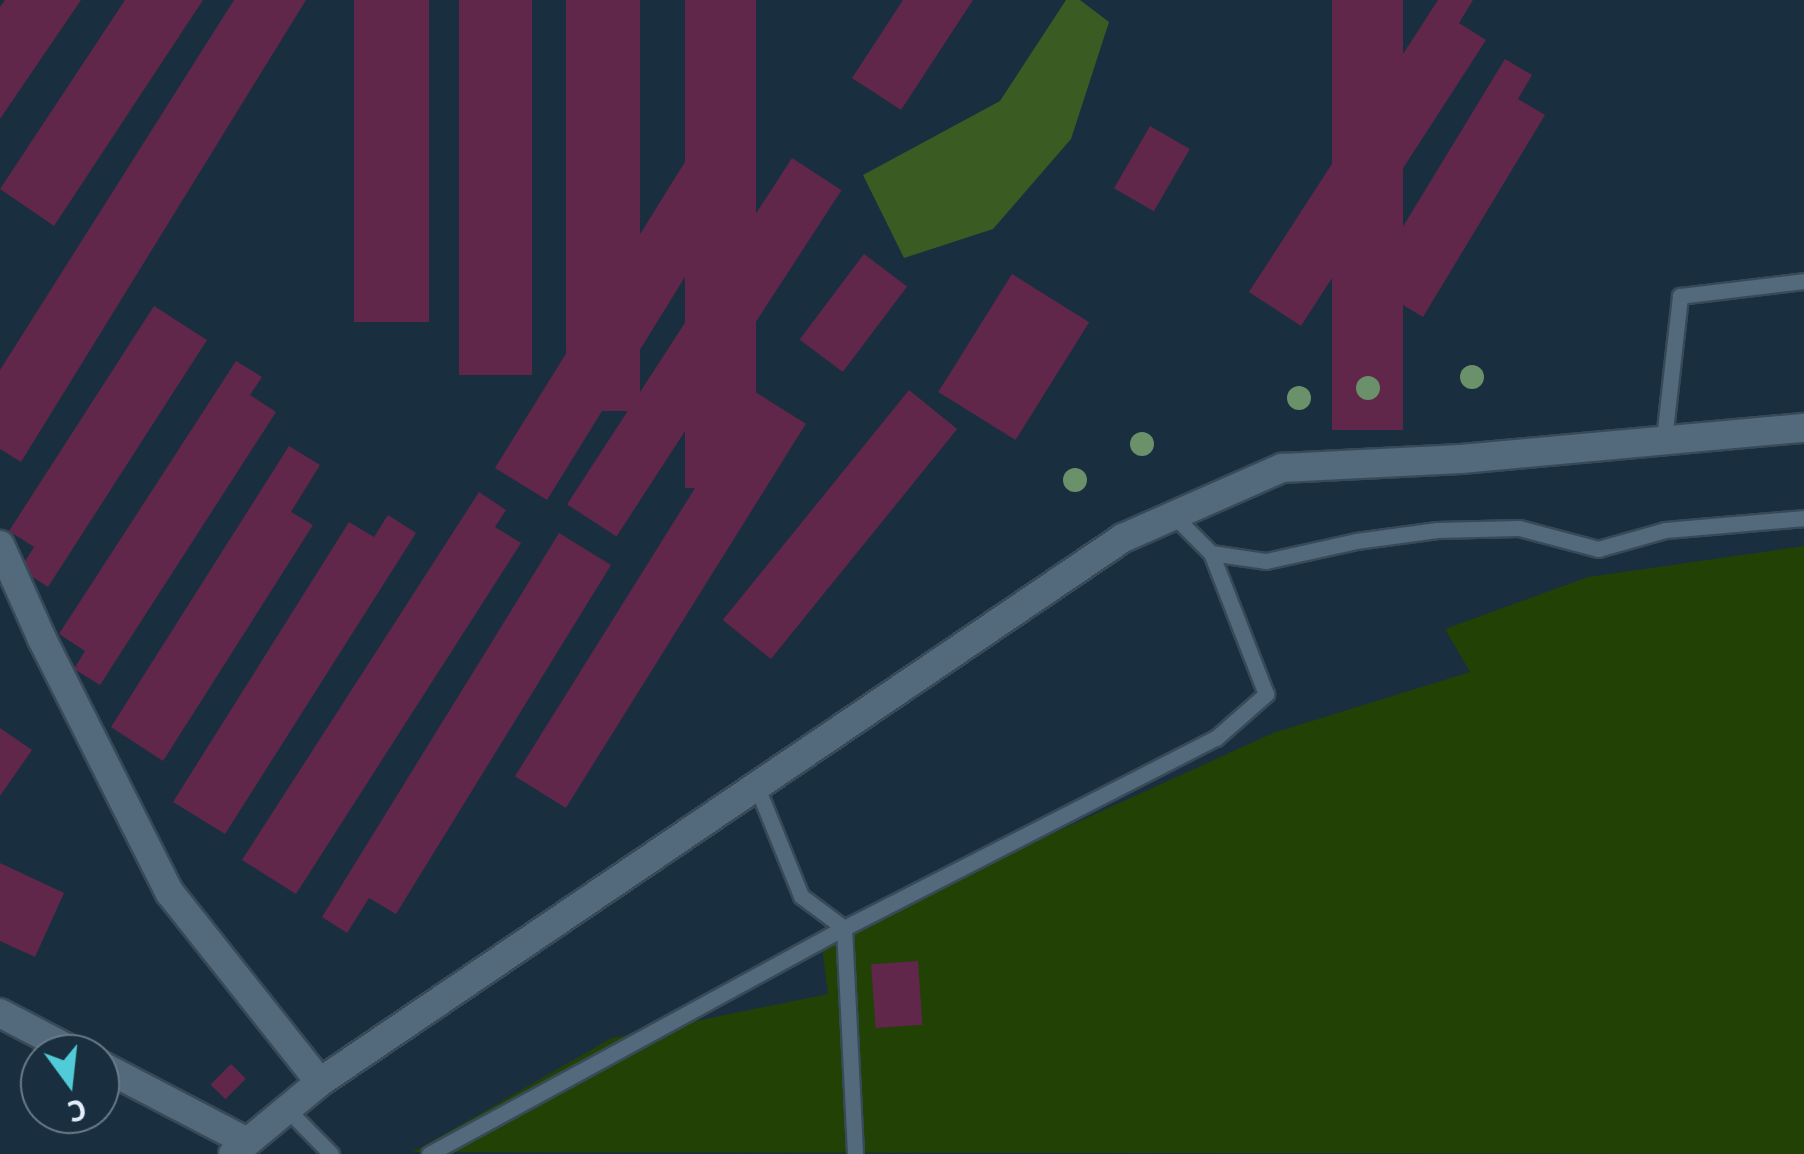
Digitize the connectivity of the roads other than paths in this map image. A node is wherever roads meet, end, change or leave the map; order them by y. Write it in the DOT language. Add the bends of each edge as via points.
graph roads {
  1 [pos="1804,281"];
  2 [pos="1804,428"];
  3 [pos="1664,439"];
  4 [pos="1174,516"];
  5 [pos="1804,518"];
  6 [pos="0,545"];
  7 [pos="1211,553"];
  8 [pos="757,787"];
  9 [pos="844,928"];
  10 [pos="0,1013"];
  11 [pos="40,1034"];
  12 [pos="120,1077"];
  13 [pos="320,1082"];
  14 [pos="287,1109"];
  15 [pos="240,1148"];
  16 [pos="331,1154"];
  17 [pos="429,1154"];
  18 [pos="856,1154"];
  1 -- 3 [label="lane" via="1680,296"];
  2 -- 3 [label="street"];
  3 -- 4 [label="street" via="1282,468"];
  4 -- 7 [label="lane"];
  4 -- 8 [label="street" via="1123,538"];
  5 -- 7 [label="lane" via="1665,530 1598,549 1519,528 1437,530 1266,561"];
  6 -- 13 [label="street" via="170,892"];
  7 -- 9 [label="lane" via="1266,694 1216,738"];
  8 -- 9 [label="lane" via="802,896"];
  8 -- 13 [label="street"];
  9 -- 17 [label="lane"];
  9 -- 18 [label="lane"];
  10 -- 11 [label="street"];
  12 -- 15 [label="street"];
  13 -- 14 [label="street"];
  14 -- 15 [label="street"];
  14 -- 16 [label="lane"];
}
